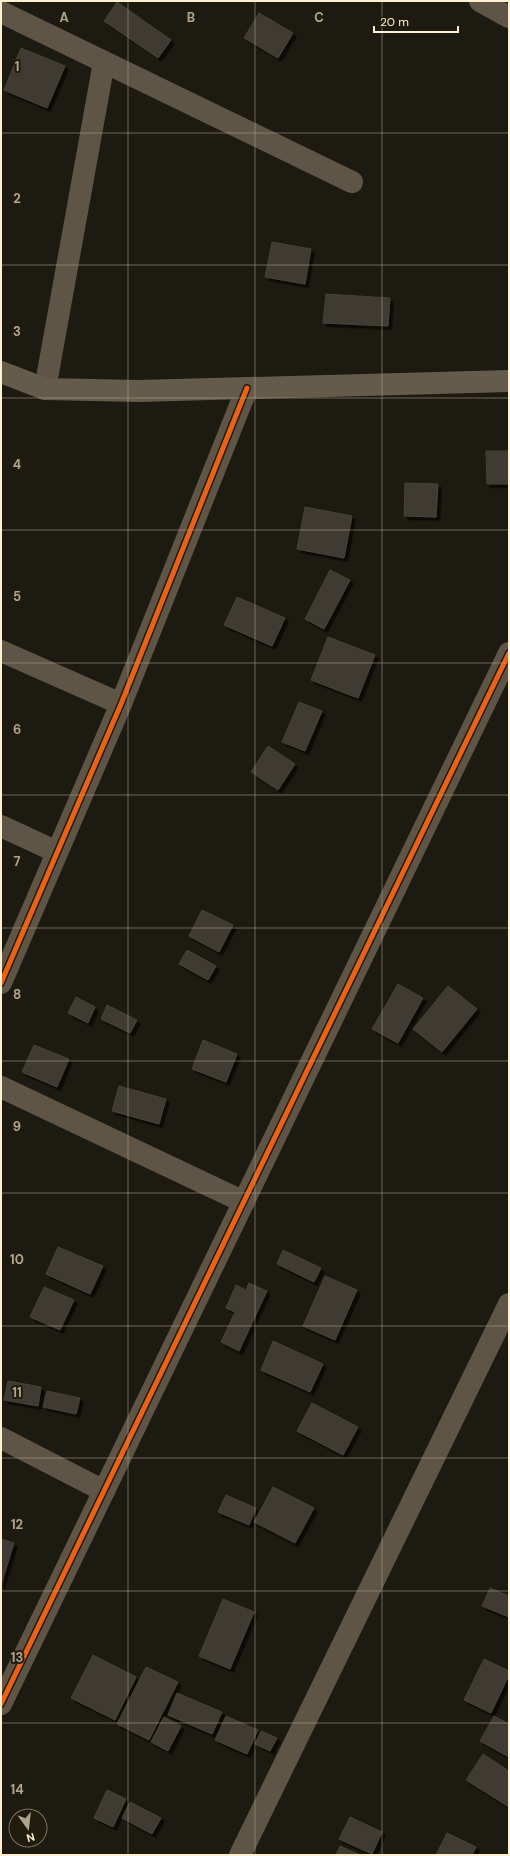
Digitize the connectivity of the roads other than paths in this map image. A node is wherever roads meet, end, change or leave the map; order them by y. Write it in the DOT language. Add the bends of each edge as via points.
graph roads {
  1 [pos="480,1"];
  2 [pos="1,12"];
  3 [pos="509,17"];
  4 [pos="104,62"];
  5 [pos="352,182"];
  6 [pos="1,372"];
  7 [pos="509,381"];
  8 [pos="247,388"];
  9 [pos="45,389"];
  10 [pos="1,651"];
  11 [pos="509,654"];
  12 [pos="120,704"];
  13 [pos="1,826"];
  14 [pos="57,852"];
  15 [pos="1,983"];
  16 [pos="1,1087"];
  17 [pos="244,1202"];
  18 [pos="509,1304"];
  19 [pos="1,1438"];
  20 [pos="104,1491"];
  21 [pos="1,1704"];
  22 [pos="240,1855"];
  1 -- 3 [label="street"];
  2 -- 4 [label="street"];
  4 -- 5 [label="street"];
  4 -- 9 [label="street"];
  6 -- 9 [label="street"];
  7 -- 8 [label="street"];
  8 -- 9 [label="street" via="139,391"];
  8 -- 12 [label="street"];
  10 -- 12 [label="street"];
  11 -- 17 [label="street"];
  12 -- 14 [label="street"];
  13 -- 14 [label="street"];
  14 -- 15 [label="street"];
  16 -- 17 [label="street"];
  17 -- 20 [label="street"];
  18 -- 22 [label="street"];
  19 -- 20 [label="street"];
  20 -- 21 [label="street"];
}
